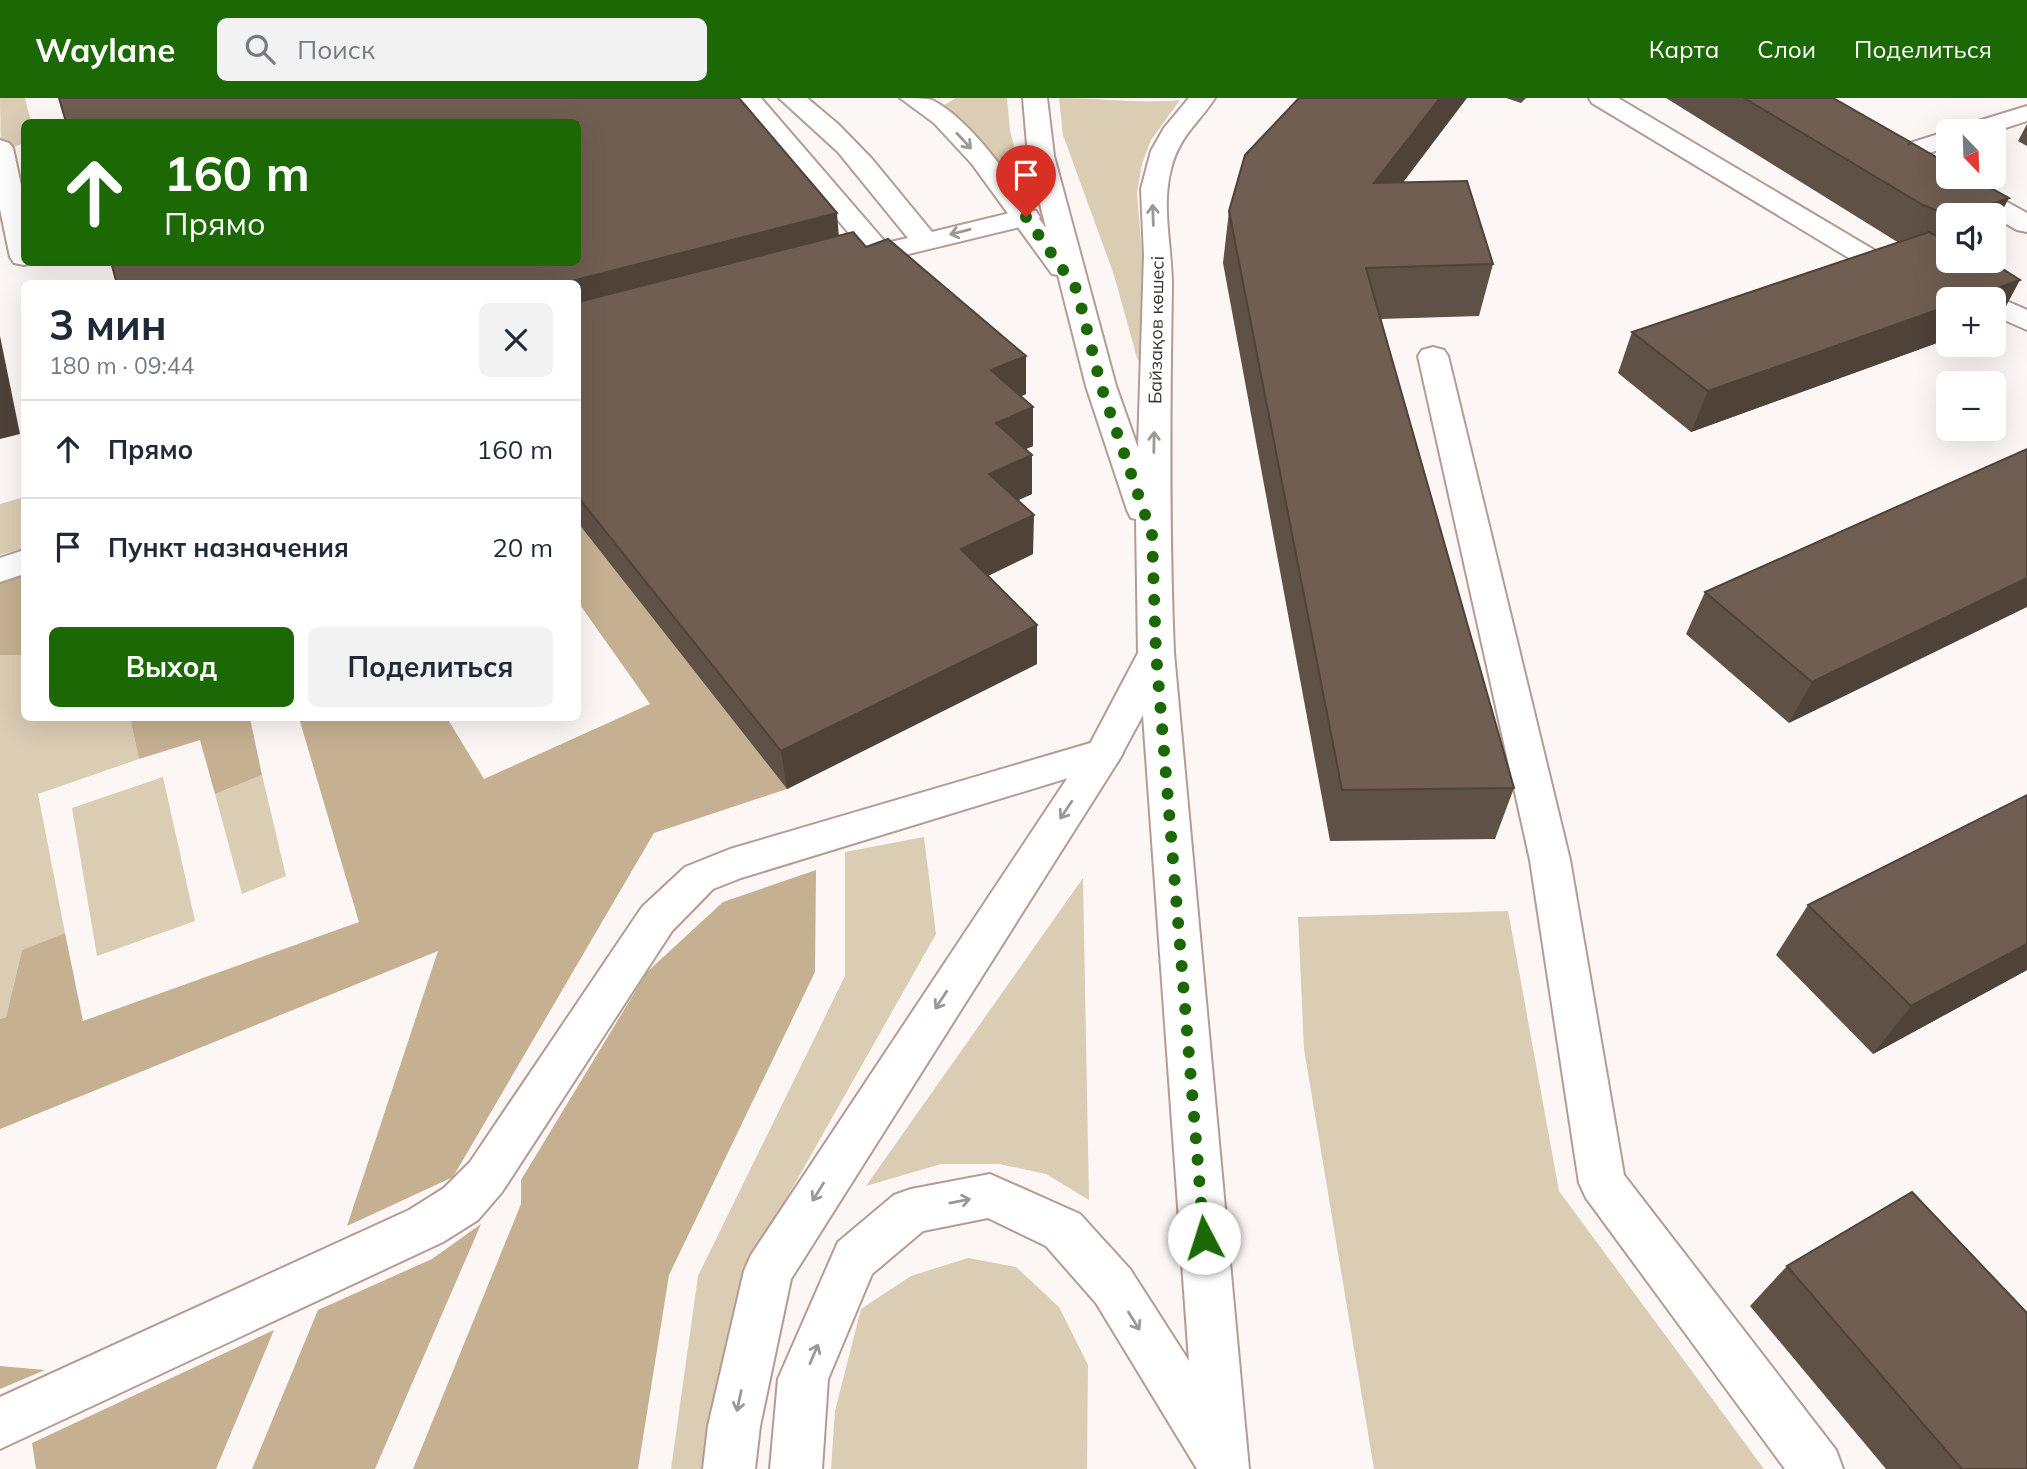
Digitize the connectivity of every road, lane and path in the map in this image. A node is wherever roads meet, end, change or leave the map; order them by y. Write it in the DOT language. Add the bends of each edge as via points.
graph roads {
  1 [pos="748,98"];
  2 [pos="791,98"];
  3 [pos="912,98"];
  4 [pos="1035,98"];
  5 [pos="1203,98"];
  6 [pos="1601,98"];
  7 [pos="2027,113"];
  8 [pos="2006,120"];
  9 [pos="1936,141"];
  10 [pos="9,158"];
  11 [pos="1936,175"];
  12 [pos="1962,189"];
  13 [pos="1026,217"];
  14 [pos="2027,225"];
  15 [pos="21,237"];
  16 [pos="925,241"];
  17 [pos="879,252"];
  18 [pos="823,267"];
  19 [pos="1825,281"];
  20 [pos="1077,290"];
  21 [pos="2006,310"];
  22 [pos="2027,321"];
  23 [pos="1433,356"];
  24 [pos="1152,535"];
  25 [pos="21,563"];
  26 [pos="0,570"];
  27 [pos="1156,653"];
  28 [pos="1104,753"];
  29 [pos="0,1423"];
  30 [pos="1223,1465"];
  31 [pos="729,1469"];
  32 [pos="796,1469"];
  33 [pos="1817,1469"];
  1 -- 17 [label="main road"];
  2 -- 16 [label="main road" via="874,174"];
  3 -- 13 [label="main road, one-way" via="943,118"];
  4 -- 20 [label="main road, Байзақов көшесі" via="1041,156"];
  24 -- 5 [label="main road, Байзақов көшесі, one-way" via="1158,255 1152,217 1154,184 1172,135"];
  6 -- 19 [label="main road" via="1889,259"];
  7 -- 8 [label="main road"];
  9 -- 11 [label="main road" via="1888,148"];
  10 -- 15 [label="main road"];
  12 -- 14 [label="main road"];
  13 -- 16 [label="main road, one-way"];
  13 -- 20 [label="main road"];
  16 -- 17 [label="main road"];
  17 -- 18 [label="main road"];
  20 -- 24 [label="main road, Байзақов көшесі" via="1083,348 1101,386"];
  21 -- 22 [label="main road"];
  23 -- 33 [label="main road" via="1550,860 1602,1183"];
  24 -- 27 [label="main road, Байзақов көшесі"];
  25 -- 26 [label="main road"];
  27 -- 28 [label="main road"];
  27 -- 30 [label="main road, Байзақов көшесі"];
  28 -- 29 [label="main road" via="699,878 657,919 485,1177 460,1204 415,1231"];
  28 -- 31 [label="main road, one-way" via="768,1271"];
  32 -- 30 [label="main road, one-way" via="803,1379 855,1258 911,1211 990,1196 1063,1230 1113,1286"];
}
